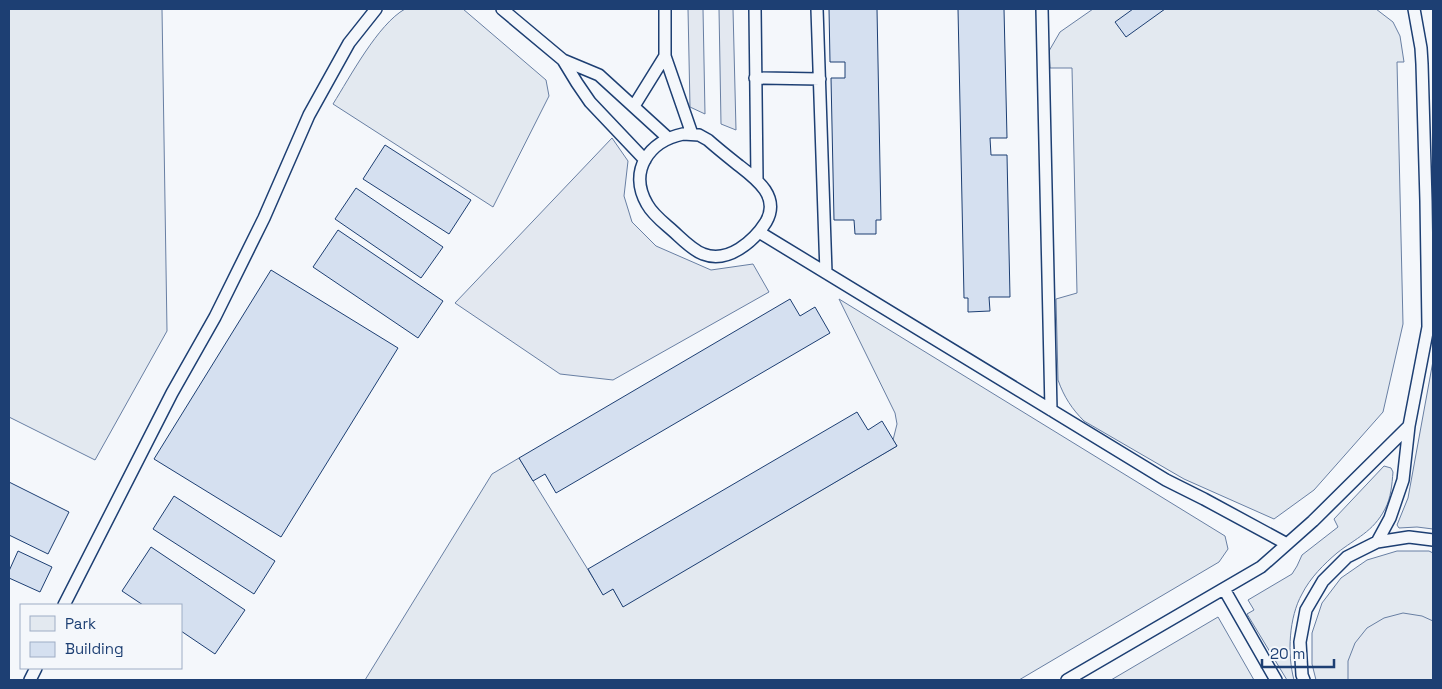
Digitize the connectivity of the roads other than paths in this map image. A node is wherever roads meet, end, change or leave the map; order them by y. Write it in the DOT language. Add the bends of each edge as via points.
graph roads {
  1 [pos="376,9"];
  2 [pos="502,9"];
  3 [pos="665,9"];
  4 [pos="755,9"];
  5 [pos="817,9"];
  6 [pos="1042,9"];
  7 [pos="1414,9"];
  8 [pos="665,56"];
  9 [pos="563,60"];
  10 [pos="756,78"];
  11 [pos="820,79"];
  12 [pos="634,106"];
  13 [pos="692,134"];
  14 [pos="668,138"];
  15 [pos="645,160"];
  16 [pos="757,180"];
  17 [pos="1430,201"];
  18 [pos="759,232"];
  19 [pos="826,273"];
  20 [pos="1431,318"];
  21 [pos="1051,410"];
  22 [pos="1408,426"];
  23 [pos="1433,540"];
  24 [pos="1377,542"];
  25 [pos="1287,544"];
  26 [pos="1224,589"];
  27 [pos="65,604"];
  28 [pos="1068,680"];
  29 [pos="1276,680"];
  30 [pos="1304,680"];
  1 -- 27 [label="lane" via="349,44 309,115 264,218 215,317 172,393"];
  2 -- 9 [label="lane"];
  3 -- 8 [label="lane"];
  4 -- 10 [label="lane"];
  5 -- 11 [label="lane"];
  6 -- 21 [label="lane"];
  7 -- 17 [label="lane" via="1421,48"];
  8 -- 12 [label="lane"];
  8 -- 13 [label="lane"];
  9 -- 12 [label="lane" via="599,76"];
  9 -- 15 [label="lane" via="590,102"];
  10 -- 11 [label="lane"];
  10 -- 16 [label="lane"];
  11 -- 19 [label="lane"];
  12 -- 14 [label="lane"];
  13 -- 14 [label="lane"];
  13 -- 16 [label="lane" via="708,140"];
  14 -- 15 [label="lane"];
  15 -- 18 [label="lane" via="639,178 647,205 696,250 710,256 731,253"];
  16 -- 18 [label="lane" via="768,195 770,204 767,220"];
  17 -- 20 [label="lane"];
  18 -- 19 [label="lane"];
  19 -- 21 [label="lane"];
  20 -- 22 [label="lane"];
  21 -- 25 [label="lane" via="1166,480"];
  22 -- 24 [label="lane" via="1403,480 1390,518"];
  22 -- 25 [label="lane"];
  23 -- 24 [label="lane" via="1408,537"];
  24 -- 30 [label="lane" via="1347,557 1323,580 1306,610 1300,642"];
  25 -- 26 [label="lane" via="1261,567"];
  26 -- 28 [label="lane"];
  26 -- 29 [label="lane"];
}
